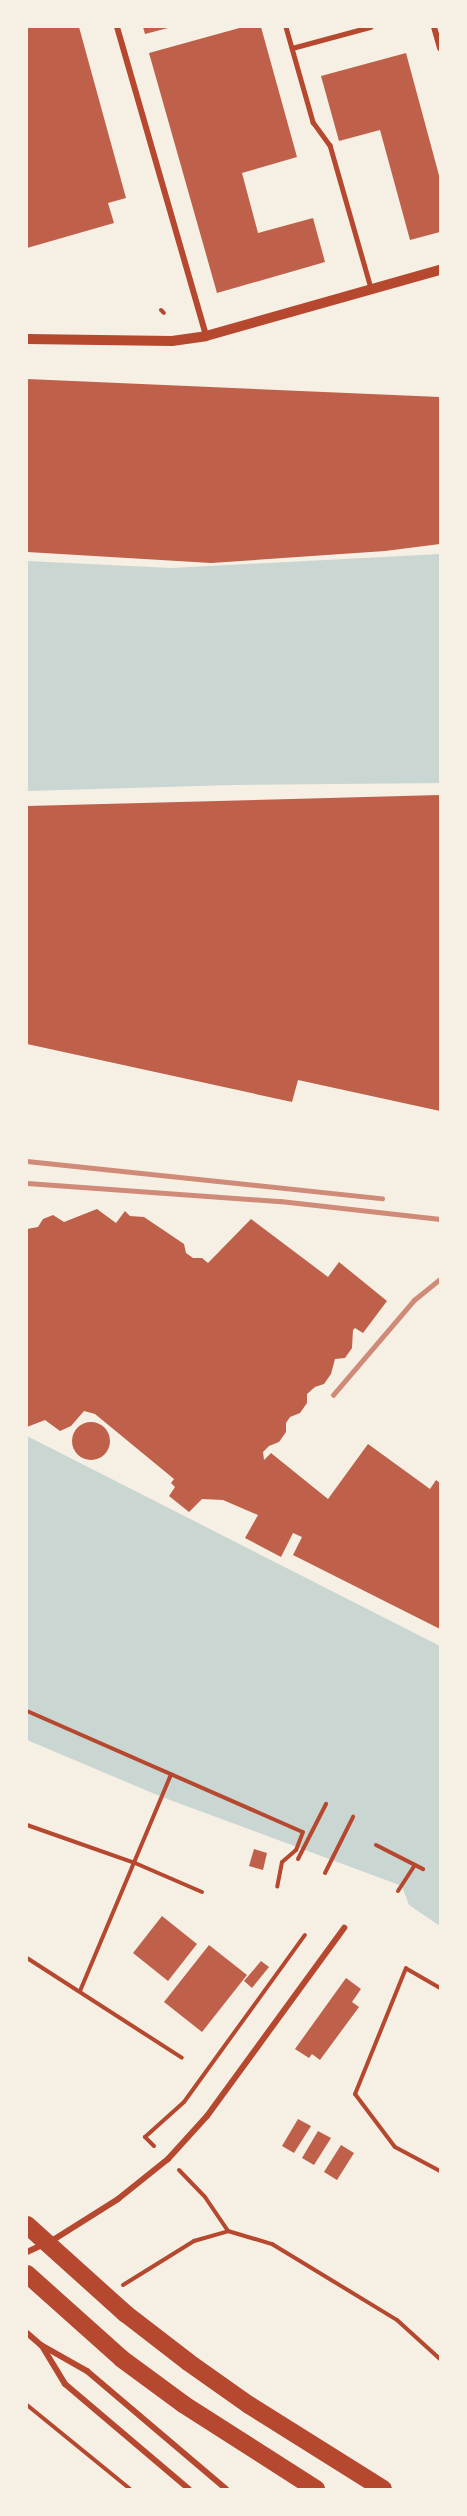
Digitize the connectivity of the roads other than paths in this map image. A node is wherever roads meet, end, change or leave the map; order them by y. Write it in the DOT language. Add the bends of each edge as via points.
graph roads {
  1 [pos="117,27"];
  2 [pos="286,27"];
  3 [pos="370,27"];
  4 [pos="434,27"];
  5 [pos="292,48"];
  6 [pos="440,48"];
  7 [pos="440,270"];
  8 [pos="372,289"];
  9 [pos="206,336"];
  10 [pos="27,339"];
  11 [pos="344,1928"];
  12 [pos="27,2225"];
  13 [pos="27,2252"];
  14 [pos="27,2274"];
  15 [pos="27,2333"];
  16 [pos="42,2345"];
  17 [pos="189,2489"];
  18 [pos="226,2489"];
  19 [pos="316,2489"];
  20 [pos="383,2489"];
  1 -- 9 [label="street"];
  2 -- 5 [label="lane"];
  3 -- 5 [label="lane"];
  4 -- 6 [label="street"];
  5 -- 8 [label="lane" via="312,122 330,145"];
  7 -- 8 [label="street"];
  8 -- 9 [label="street"];
  9 -- 10 [label="street" via="172,341"];
  11 -- 13 [label="street" via="207,2116 168,2159 118,2199 54,2240"];
  12 -- 20 [label="highway" via="126,2314 188,2362"];
  14 -- 19 [label="highway" via="122,2359 183,2404"];
  15 -- 16 [label="street"];
  16 -- 17 [label="street" via="65,2384"];
  16 -- 18 [label="street" via="87,2370"];
}
